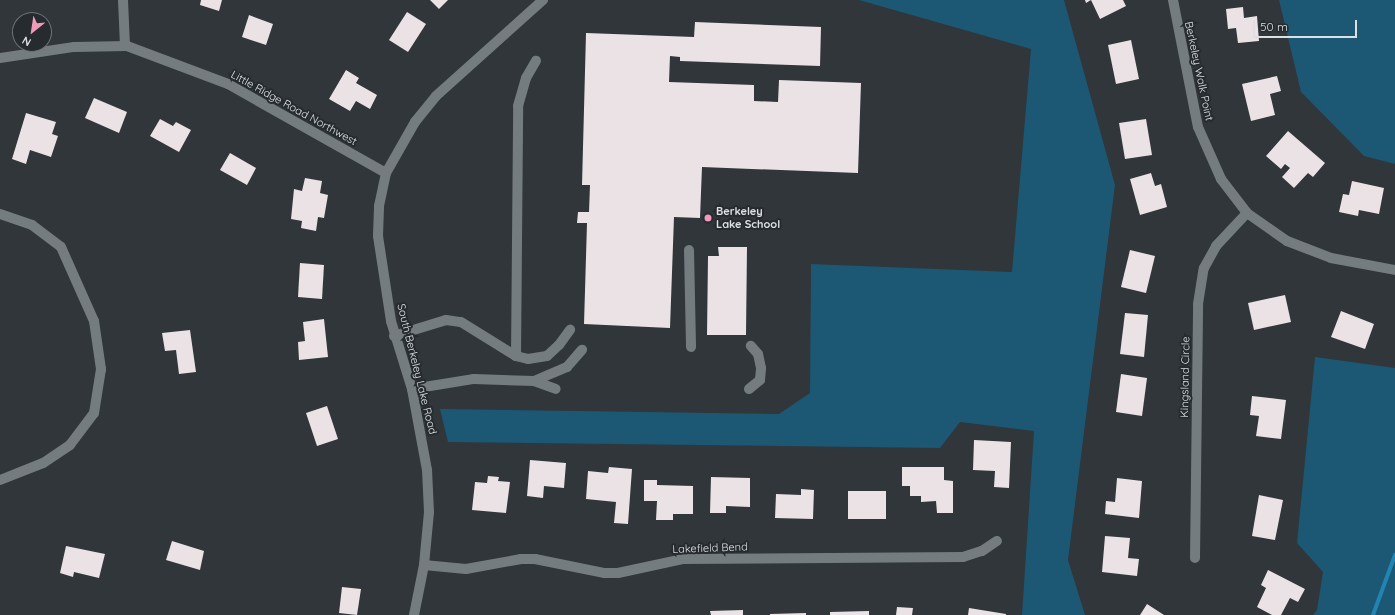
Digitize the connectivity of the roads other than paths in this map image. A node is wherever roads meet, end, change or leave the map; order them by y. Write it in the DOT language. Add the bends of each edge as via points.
graph roads {
  1 [pos="123,0"];
  2 [pos="543,0"];
  3 [pos="1173,0"];
  4 [pos="125,46"];
  5 [pos="0,58"];
  6 [pos="536,61"];
  7 [pos="386,172"];
  8 [pos="1247,212"];
  9 [pos="0,214"];
  10 [pos="689,250"];
  11 [pos="1395,270"];
  12 [pos="570,330"];
  13 [pos="394,336"];
  14 [pos="751,346"];
  15 [pos="691,347"];
  16 [pos="582,350"];
  17 [pos="516,356"];
  18 [pos="534,381"];
  19 [pos="556,388"];
  20 [pos="749,388"];
  21 [pos="412,389"];
  22 [pos="0,480"];
  23 [pos="997,541"];
  24 [pos="1195,558"];
  25 [pos="424,565"];
  26 [pos="414,615"];
  1 -- 4 [label="street"];
  2 -- 7 [label="street, South Berkeley Lake Road" via="436,96 415,122"];
  3 -- 8 [label="street, Berkeley Walk Point" via="1198,127 1221,179"];
  4 -- 5 [label="street, Little Ridge Road Northwest" via="74,47"];
  4 -- 7 [label="street, Little Ridge Road Northwest" via="228,84"];
  6 -- 17 [label="street" via="526,78 518,106"];
  7 -- 13 [label="street, South Berkeley Lake Road" via="379,206 378,236"];
  8 -- 11 [label="street, Berkeley Walk Point" via="1287,241 1331,258"];
  8 -- 24 [label="street, Kingsland Circle" via="1216,246 1204,268 1198,304"];
  9 -- 22 [label="street" via="32,225 61,247 94,321 101,368 94,413 70,445 43,462"];
  10 -- 15 [label="street"];
  12 -- 17 [label="street" via="559,346 547,356 528,359"];
  13 -- 17 [label="street" via="446,320 461,322"];
  13 -- 21 [label="street, South Berkeley Lake Road"];
  14 -- 20 [label="street" via="758,354 761,368 760,380"];
  16 -- 18 [label="street" via="567,367"];
  18 -- 19 [label="street"];
  18 -- 21 [label="street" via="474,379 440,382"];
  21 -- 25 [label="street, South Berkeley Lake Road" via="427,470 429,512"];
  23 -- 25 [label="street, Lakefield Bend" via="982,551 963,557 683,560 618,573 521,559 466,568"];
  25 -- 26 [label="street, South Berkeley Lake Road"];
}
